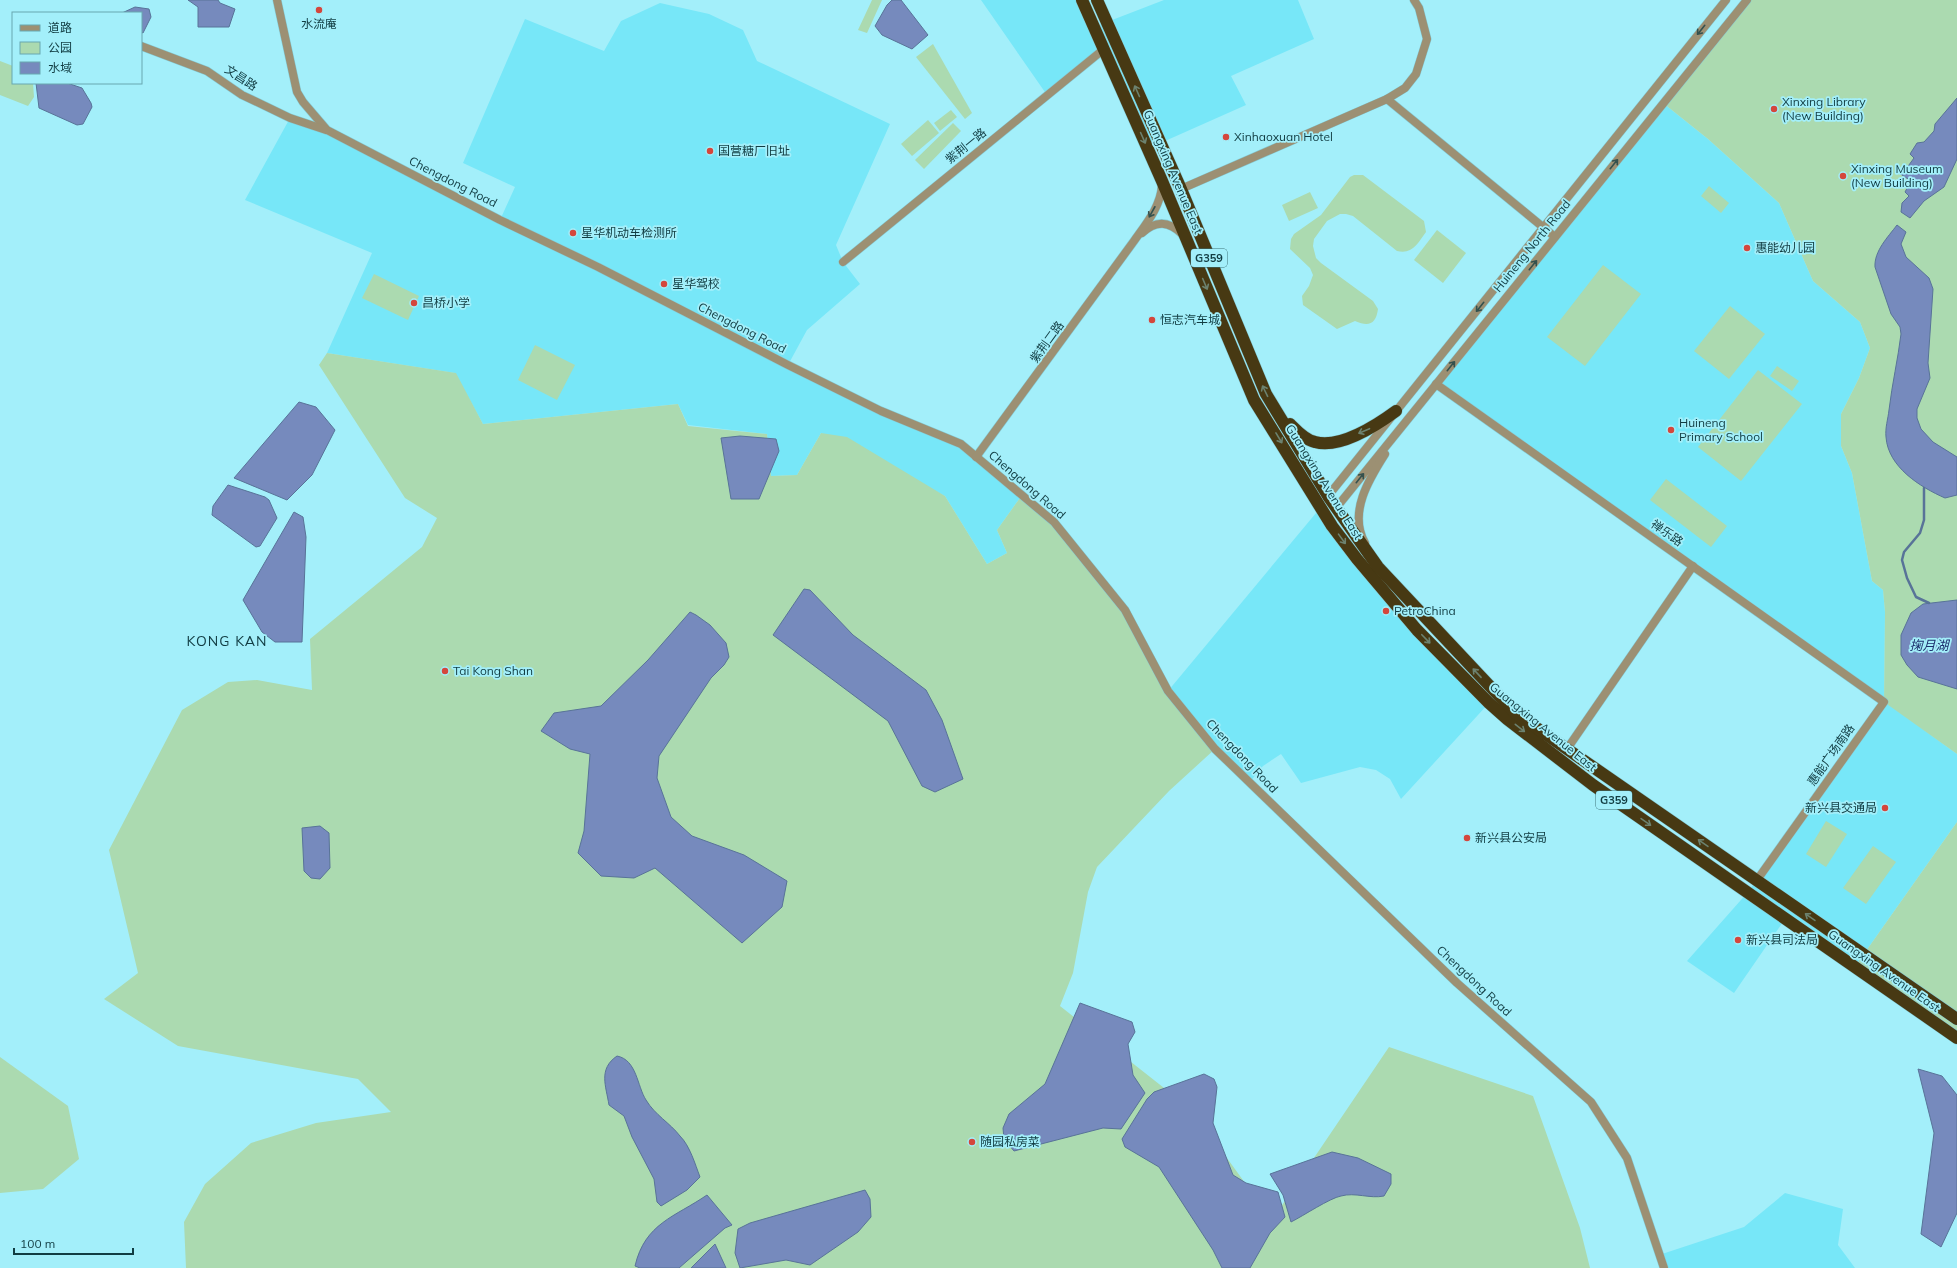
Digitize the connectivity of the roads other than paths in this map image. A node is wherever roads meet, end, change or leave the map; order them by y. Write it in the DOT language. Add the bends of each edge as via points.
graph roads {
  1 [pos="277,0"];
  2 [pos="1082,0"];
  3 [pos="1097,0"];
  4 [pos="1414,0"];
  5 [pos="1726,0"];
  6 [pos="1747,0"];
  7 [pos="142,46"];
  8 [pos="1104,49"];
  9 [pos="1387,99"];
  10 [pos="327,130"];
  11 [pos="1162,181"];
  12 [pos="1181,189"];
  13 [pos="1544,227"];
  14 [pos="1556,237"];
  15 [pos="1186,238"];
  16 [pos="1134,240"];
  17 [pos="843,262"];
  18 [pos="1436,384"];
  19 [pos="1396,411"];
  20 [pos="1281,416"];
  21 [pos="1400,428"];
  22 [pos="976,457"];
  23 [pos="1328,496"];
  24 [pos="1336,508"];
  25 [pos="1378,566"];
  26 [pos="1693,566"];
  27 [pos="1884,702"];
  28 [pos="1567,749"];
  29 [pos="1757,880"];
  30 [pos="1957,1019"];
  31 [pos="1957,1038"];
  32 [pos="1664,1268"];
  1 -- 10 [label="street, Chengdong Road" via="297,92"];
  2 -- 8 [label="highway, Guangxing Avenue East / G359"];
  12 -- 3 [label="highway, Guangxing Avenue East / G359, one-way"];
  4 -- 9 [label="street" via="1427,39 1416,74 1405,88"];
  5 -- 13 [label="street, Huineng North Road, one-way"];
  14 -- 6 [label="street, Huineng North Road, one-way"];
  7 -- 10 [label="street, 文昌路" via="207,71 242,95 290,118"];
  8 -- 11 [label="highway, Guangxing Avenue East / G359, one-way"];
  8 -- 17 [label="street, 紫荆一路"];
  9 -- 12 [label="street"];
  9 -- 13 [label="street"];
  10 -- 22 [label="street, Chengdong Road" via="788,365 881,411 961,444"];
  11 -- 15 [label="highway, Guangxing Avenue East / G359"];
  11 -- 16 [label="street, 紫荆二路, one-way" via="1161,195 1152,214"];
  20 -- 12 [label="highway, Guangxing Avenue East / G359, one-way" via="1266,394"];
  13 -- 14 [label="street"];
  13 -- 19 [label="street, Huineng North Road, one-way"];
  18 -- 14 [label="street, Huineng North Road, one-way"];
  15 -- 16 [label="street, 紫荆二路" via="1175,227 1159,223 1148,227"];
  15 -- 31 [label="highway, Guangxing Avenue East / G359, one-way" via="1254,400 1332,526 1417,630 1489,703 1593,785"];
  16 -- 22 [label="street, 紫荆二路"];
  18 -- 21 [label="street, Huineng North Road"];
  18 -- 26 [label="street, 禅乐路"];
  19 -- 20 [label="highway, one-way" via="1373,427 1350,437 1329,442 1315,442 1302,436"];
  19 -- 23 [label="street, Huineng North Road"];
  20 -- 23 [label="highway, Guangxing Avenue East / G359"];
  24 -- 21 [label="street, Huineng North Road, one-way"];
  21 -- 25 [label="street" via="1370,481 1359,507 1363,540"];
  22 -- 32 [label="street, Chengdong Road" via="1054,522 1125,610 1168,692 1215,749 1457,983 1591,1102 1627,1158"];
  23 -- 24 [label="highway, Guangxing Avenue East / G359"];
  24 -- 25 [label="highway, Guangxing Avenue East / G359"];
  28 -- 25 [label="highway, Guangxing Avenue East / G359, one-way" via="1514,713"];
  26 -- 27 [label="street, 禅乐路"];
  26 -- 28 [label="street"];
  27 -- 29 [label="street, 惠能广场南路"];
  29 -- 28 [label="highway, Guangxing Avenue East / G359, one-way"];
  30 -- 29 [label="highway, Guangxing Avenue East / G359, one-way"];
}
